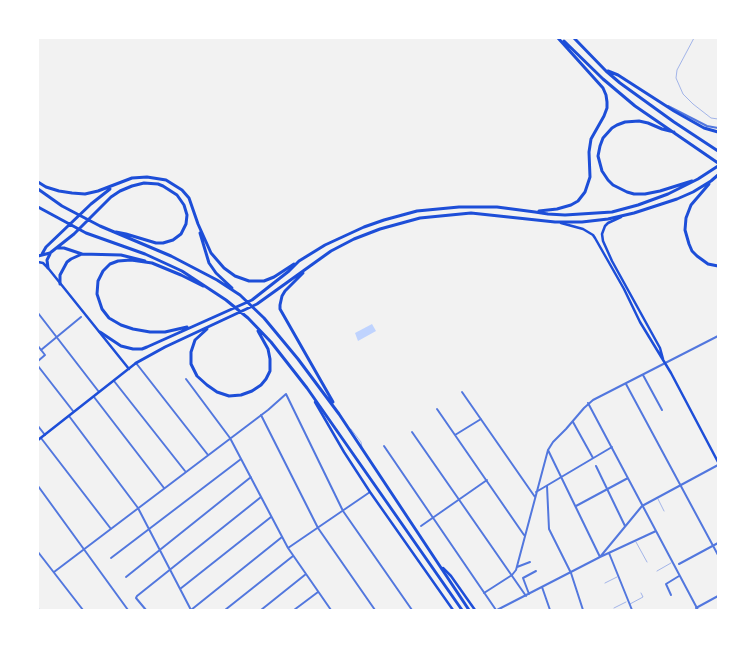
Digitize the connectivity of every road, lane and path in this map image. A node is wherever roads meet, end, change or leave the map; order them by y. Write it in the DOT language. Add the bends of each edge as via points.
graph roads {
  1 [pos="559,38"];
  2 [pos="574,38"];
  3 [pos="694,38"];
  4 [pos="606,71"];
  5 [pos="718,119"];
  6 [pos="718,130"];
  7 [pos="674,132"];
  8 [pos="718,151"];
  9 [pos="718,165"];
  10 [pos="718,175"];
  11 [pos="698,179"];
  12 [pos="711,181"];
  13 [pos="38,182"];
  14 [pos="114,186"];
  15 [pos="38,190"];
  16 [pos="38,208"];
  17 [pos="536,212"];
  18 [pos="625,216"];
  19 [pos="555,222"];
  20 [pos="198,224"];
  21 [pos="111,232"];
  22 [pos="57,248"];
  23 [pos="50,253"];
  24 [pos="82,254"];
  25 [pos="40,255"];
  26 [pos="299,261"];
  27 [pos="610,261"];
  28 [pos="38,262"];
  29 [pos="152,263"];
  30 [pos="310,266"];
  31 [pos="718,266"];
  32 [pos="48,268"];
  33 [pos="60,284"];
  34 [pos="213,291"];
  35 [pos="240,295"];
  36 [pos="38,313"];
  37 [pos="81,317"];
  38 [pos="197,324"];
  39 [pos="256,326"];
  40 [pos="210,327"];
  41 [pos="100,332"];
  42 [pos="56,337"];
  43 [pos="718,337"];
  44 [pos="718,341"];
  45 [pos="38,346"];
  46 [pos="41,350"];
  47 [pos="38,361"];
  48 [pos="136,363"];
  49 [pos="665,364"];
  50 [pos="38,366"];
  51 [pos="129,368"];
  52 [pos="643,375"];
  53 [pos="186,379"];
  54 [pos="114,381"];
  55 [pos="626,384"];
  56 [pos="307,388"];
  57 [pos="99,392"];
  58 [pos="462,392"];
  59 [pos="94,397"];
  60 [pos="588,403"];
  61 [pos="437,409"];
  62 [pos="662,410"];
  63 [pos="74,412"];
  64 [pos="339,414"];
  65 [pos="261,415"];
  66 [pos="70,416"];
  67 [pos="481,419"];
  68 [pos="573,422"];
  69 [pos="38,426"];
  70 [pos="412,432"];
  71 [pos="45,435"];
  72 [pos="455,436"];
  73 [pos="41,438"];
  74 [pos="230,438"];
  75 [pos="38,440"];
  76 [pos="384,446"];
  77 [pos="612,447"];
  78 [pos="548,450"];
  79 [pos="208,455"];
  80 [pos="594,458"];
  81 [pos="241,459"];
  82 [pos="718,463"];
  83 [pos="596,466"];
  84 [pos="186,472"];
  85 [pos="250,477"];
  86 [pos="562,477"];
  87 [pos="628,478"];
  88 [pos="487,480"];
  89 [pos="681,485"];
  90 [pos="38,486"];
  91 [pos="547,486"];
  92 [pos="164,489"];
  93 [pos="607,489"];
  94 [pos="370,492"];
  95 [pos="536,492"];
  96 [pos="261,496"];
  97 [pos="535,497"];
  98 [pos="658,498"];
  99 [pos="459,499"];
  100 [pos="576,506"];
  101 [pos="642,506"];
  102 [pos="138,508"];
  103 [pos="343,511"];
  104 [pos="664,511"];
  105 [pos="271,517"];
  106 [pos="433,518"];
  107 [pos="421,526"];
  108 [pos="626,526"];
  109 [pos="318,528"];
  110 [pos="111,529"];
  111 [pos="149,529"];
  112 [pos="656,531"];
  113 [pos="524,536"];
  114 [pos="282,537"];
  115 [pos="636,541"];
  116 [pos="718,543"];
  117 [pos="714,546"];
  118 [pos="288,548"];
  119 [pos="84,550"];
  120 [pos="160,550"];
  121 [pos="38,552"];
  122 [pos="609,553"];
  123 [pos="718,555"];
  124 [pos="293,556"];
  125 [pos="600,557"];
  126 [pos="111,558"];
  127 [pos="530,562"];
  128 [pos="647,562"];
  129 [pos="672,563"];
  130 [pos="678,564"];
  131 [pos="440,566"];
  132 [pos="517,567"];
  133 [pos="170,569"];
  134 [pos="536,571"];
  135 [pos="657,571"];
  136 [pos="54,572"];
  137 [pos="571,573"];
  138 [pos="306,574"];
  139 [pos="512,575"];
  140 [pos="618,576"];
  141 [pos="679,576"];
  142 [pos="126,577"];
  143 [pos="605,583"];
  144 [pos="542,587"];
  145 [pos="180,589"];
  146 [pos="318,592"];
  147 [pos="484,593"];
  148 [pos="641,593"];
  149 [pos="529,594"];
  150 [pos="672,595"];
  151 [pos="526,596"];
  152 [pos="718,596"];
  153 [pos="628,601"];
  154 [pos="629,604"];
  155 [pos="614,608"];
  156 [pos="697,609"];
  157 [pos="83,610"];
  158 [pos="128,610"];
  159 [pos="146,610"];
  160 [pos="191,610"];
  161 [pos="225,610"];
  162 [pos="261,610"];
  163 [pos="294,610"];
  164 [pos="330,610"];
  165 [pos="375,610"];
  166 [pos="412,610"];
  167 [pos="453,610"];
  168 [pos="462,610"];
  169 [pos="469,610"];
  170 [pos="475,610"];
  171 [pos="496,610"];
  172 [pos="550,610"];
  173 [pos="583,610"];
  174 [pos="632,610"];
  1 -- 7 [label="highway" via="609,85"];
  1 -- 17 [label="highway" via="603,88 607,108 591,139 590,177 586,192 565,208"];
  2 -- 4 [label="highway"];
  3 -- 5 [label="lane" via="676,78 683,94 693,104 711,118"];
  4 -- 6 [label="highway" via="618,75 704,128"];
  4 -- 8 [label="highway"];
  7 -- 9 [label="highway"];
  7 -- 11 [label="highway" via="639,121 617,125 603,138 600,146 598,156 602,171 613,185 634,194 660,192"];
  9 -- 11 [label="highway"];
  10 -- 12 [label="highway"];
  11 -- 17 [label="highway" via="654,200 612,212 565,215"];
  12 -- 18 [label="highway" via="677,199"];
  12 -- 31 [label="highway" via="692,205 685,230 692,251 708,264"];
  13 -- 14 [label="highway" via="77,194"];
  14 -- 20 [label="highway" via="140,177 166,180 188,198"];
  14 -- 25 [label="highway" via="96,199"];
  15 -- 21 [label="highway"];
  16 -- 34 [label="highway" via="101,240 160,261"];
  17 -- 26 [label="highway" via="481,207 417,211 364,226 325,244"];
  18 -- 19 [label="highway"];
  18 -- 27 [label="main road" via="602,230"];
  19 -- 27 [label="main road" via="589,232"];
  19 -- 30 [label="highway" via="471,213 420,218 354,239"];
  20 -- 26 [label="highway" via="207,247 217,261 244,280 269,280"];
  20 -- 35 [label="highway" via="206,256 213,269"];
  21 -- 22 [label="highway" via="156,243 169,242 184,230 186,209 168,188 144,183 132,186 110,197"];
  21 -- 35 [label="highway" via="198,269"];
  22 -- 23 [label="highway"];
  22 -- 24 [label="highway"];
  23 -- 25 [label="highway"];
  23 -- 32 [label="highway"];
  24 -- 29 [label="highway" via="128,256"];
  24 -- 33 [label="highway" via="66,262"];
  26 -- 38 [label="highway" via="252,300"];
  27 -- 49 [label="main road" via="660,348"];
  28 -- 32 [label="main road"];
  29 -- 34 [label="highway"];
  29 -- 38 [label="highway" via="122,260 103,271 98,281 98,294 105,313 133,330 165,332"];
  30 -- 40 [label="highway" via="257,304"];
  30 -- 64 [label="highway" via="285,291 280,309"];
  32 -- 33 [label="main road"];
  33 -- 41 [label="main road"];
  34 -- 39 [label="highway"];
  35 -- 64 [label="highway" via="274,328"];
  36 -- 42 [label="street"];
  37 -- 42 [label="street"];
  38 -- 41 [label="highway" via="139,349 116,344"];
  39 -- 40 [label="highway" via="268,349 270,371 261,385 252,391 229,396 207,385 191,364 196,340"];
  39 -- 56 [label="highway"];
  40 -- 48 [label="highway"];
  41 -- 51 [label="main road"];
  42 -- 46 [label="street"];
  42 -- 57 [label="street"];
  43 -- 44 [label="lane"];
  43 -- 49 [label="street"];
  45 -- 46 [label="street"];
  46 -- 47 [label="street" via="45,356"];
  48 -- 51 [label="main road"];
  48 -- 79 [label="street"];
  49 -- 52 [label="street"];
  49 -- 82 [label="main road"];
  50 -- 63 [label="street"];
  51 -- 54 [label="main road"];
  52 -- 55 [label="street"];
  52 -- 62 [label="street"];
  53 -- 74 [label="street"];
  54 -- 57 [label="main road"];
  54 -- 84 [label="street"];
  55 -- 60 [label="street"];
  55 -- 89 [label="street"];
  56 -- 94 [label="main road"];
  56 -- 168 [label="highway"];
  57 -- 59 [label="main road"];
  58 -- 67 [label="street"];
  59 -- 63 [label="main road"];
  59 -- 92 [label="street"];
  60 -- 68 [label="street"];
  60 -- 77 [label="street"];
  61 -- 72 [label="street"];
  63 -- 66 [label="main road"];
  64 -- 131 [label="highway"];
  65 -- 74 [label="street"];
  65 -- 103 [label="street" via="286,394"];
  65 -- 109 [label="street"];
  66 -- 71 [label="main road"];
  66 -- 102 [label="street"];
  67 -- 72 [label="street"];
  67 -- 97 [label="street"];
  68 -- 78 [label="street"];
  68 -- 80 [label="street"];
  69 -- 71 [label="street"];
  70 -- 99 [label="street"];
  71 -- 73 [label="main road"];
  72 -- 88 [label="street"];
  73 -- 75 [label="main road"];
  73 -- 110 [label="street"];
  74 -- 79 [label="street"];
  74 -- 81 [label="street"];
  76 -- 106 [label="street"];
  77 -- 80 [label="street"];
  77 -- 87 [label="street"];
  78 -- 86 [label="street"];
  78 -- 95 [label="street"];
  79 -- 84 [label="street"];
  80 -- 86 [label="street"];
  81 -- 85 [label="street"];
  81 -- 111 [label="street"];
  82 -- 89 [label="street"];
  83 -- 93 [label="street"];
  84 -- 92 [label="street"];
  85 -- 96 [label="street"];
  85 -- 120 [label="street"];
  86 -- 91 [label="street"];
  86 -- 100 [label="street"];
  87 -- 93 [label="street"];
  87 -- 101 [label="street"];
  88 -- 99 [label="street"];
  88 -- 113 [label="street"];
  89 -- 98 [label="street"];
  89 -- 117 [label="street"];
  90 -- 119 [label="street"];
  91 -- 95 [label="street"];
  91 -- 137 [label="street" via="549,529"];
  92 -- 102 [label="street"];
  93 -- 100 [label="street"];
  93 -- 108 [label="street"];
  94 -- 103 [label="street"];
  94 -- 167 [label="main road"];
  95 -- 97 [label="street"];
  96 -- 105 [label="street"];
  96 -- 133 [label="street"];
  97 -- 113 [label="street"];
  98 -- 101 [label="street"];
  98 -- 104 [label="lane"];
  99 -- 106 [label="street"];
  99 -- 139 [label="street"];
  100 -- 125 [label="street"];
  101 -- 108 [label="street"];
  101 -- 112 [label="street"];
  102 -- 110 [label="street"];
  102 -- 111 [label="street"];
  103 -- 109 [label="street"];
  103 -- 166 [label="street"];
  105 -- 114 [label="street"];
  105 -- 145 [label="street"];
  106 -- 107 [label="street"];
  106 -- 147 [label="street"];
  108 -- 125 [label="street"];
  109 -- 118 [label="street"];
  109 -- 165 [label="street"];
  110 -- 119 [label="street"];
  111 -- 120 [label="street"];
  111 -- 126 [label="street"];
  112 -- 115 [label="street"];
  112 -- 129 [label="street"];
  113 -- 132 [label="street"];
  114 -- 118 [label="street"];
  114 -- 160 [label="street"];
  115 -- 122 [label="street"];
  115 -- 128 [label="lane"];
  116 -- 117 [label="street"];
  117 -- 123 [label="street"];
  117 -- 130 [label="street"];
  118 -- 124 [label="street"];
  119 -- 136 [label="street"];
  119 -- 158 [label="street"];
  120 -- 133 [label="street"];
  120 -- 142 [label="street"];
  121 -- 136 [label="street"];
  122 -- 125 [label="street"];
  122 -- 140 [label="street"];
  124 -- 138 [label="street"];
  124 -- 161 [label="street"];
  125 -- 137 [label="street"];
  127 -- 132 [label="street"];
  129 -- 135 [label="lane"];
  129 -- 141 [label="street"];
  131 -- 169 [label="highway"];
  131 -- 170 [label="main road"];
  132 -- 139 [label="street"];
  133 -- 145 [label="street"];
  133 -- 159 [label="street" via="136,597"];
  134 -- 149 [label="street" via="524,578"];
  136 -- 157 [label="street"];
  137 -- 144 [label="street"];
  137 -- 173 [label="street"];
  138 -- 146 [label="street"];
  138 -- 162 [label="street"];
  139 -- 147 [label="street"];
  139 -- 151 [label="street"];
  140 -- 143 [label="lane"];
  140 -- 153 [label="street"];
  141 -- 150 [label="street" via="666,584"];
  141 -- 156 [label="street"];
  144 -- 149 [label="street"];
  144 -- 172 [label="street"];
  145 -- 160 [label="street"];
  146 -- 163 [label="street"];
  146 -- 164 [label="street"];
  147 -- 171 [label="street"];
  148 -- 154 [label="lane" via="643,597"];
  149 -- 151 [label="street"];
  151 -- 171 [label="street"];
  152 -- 156 [label="street"];
  153 -- 154 [label="street"];
  153 -- 155 [label="lane"];
  154 -- 174 [label="street"];
}
